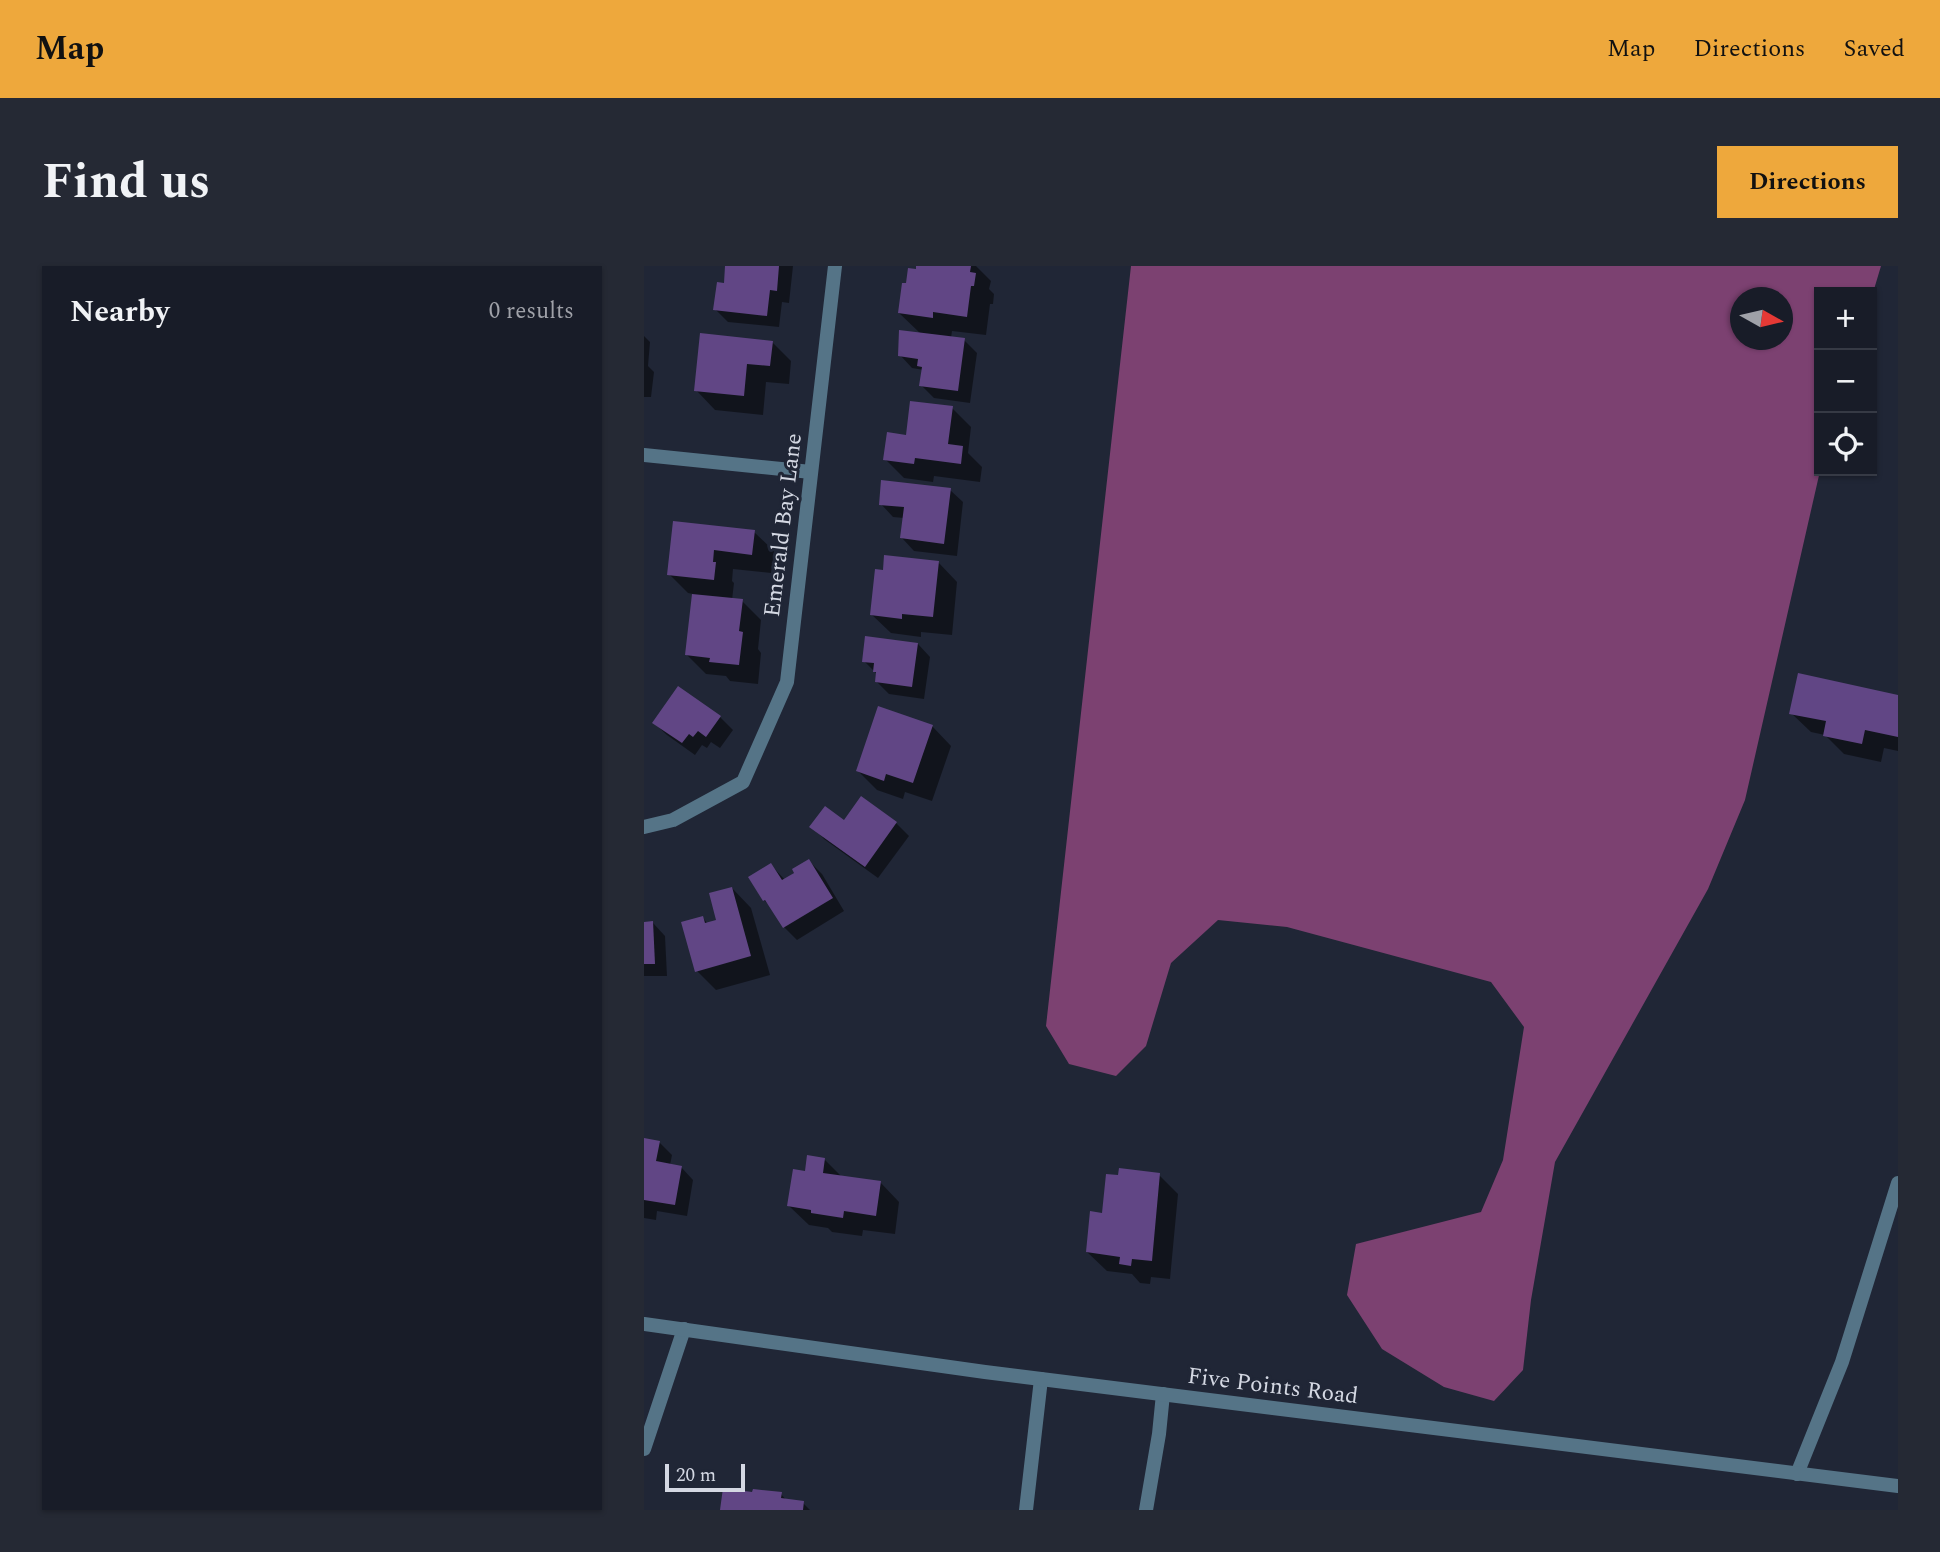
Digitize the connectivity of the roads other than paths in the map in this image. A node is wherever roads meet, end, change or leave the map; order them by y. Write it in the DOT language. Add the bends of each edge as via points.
graph roads {
  1 [pos="835,266"];
  2 [pos="644,455"];
  3 [pos="811,472"];
  4 [pos="644,827"];
  5 [pos="1898,1183"];
  6 [pos="644,1324"];
  7 [pos="684,1329"];
  8 [pos="1041,1379"];
  9 [pos="1163,1394"];
  10 [pos="644,1449"];
  11 [pos="1797,1474"];
  12 [pos="1898,1486"];
  13 [pos="1026,1510"];
  14 [pos="1146,1510"];
  1 -- 3 [label="street, Emerald Bay Lane"];
  2 -- 3 [label="street"];
  3 -- 4 [label="street, Emerald Bay Lane" via="787,682 743,782 673,820"];
  5 -- 11 [label="street" via="1842,1362"];
  6 -- 7 [label="street, Five Points Road"];
  7 -- 8 [label="street, Five Points Road"];
  7 -- 10 [label="street"];
  8 -- 9 [label="street, Five Points Road"];
  8 -- 13 [label="street"];
  9 -- 11 [label="street, Five Points Road"];
  9 -- 14 [label="street"];
  11 -- 12 [label="street, Five Points Road"];
}
